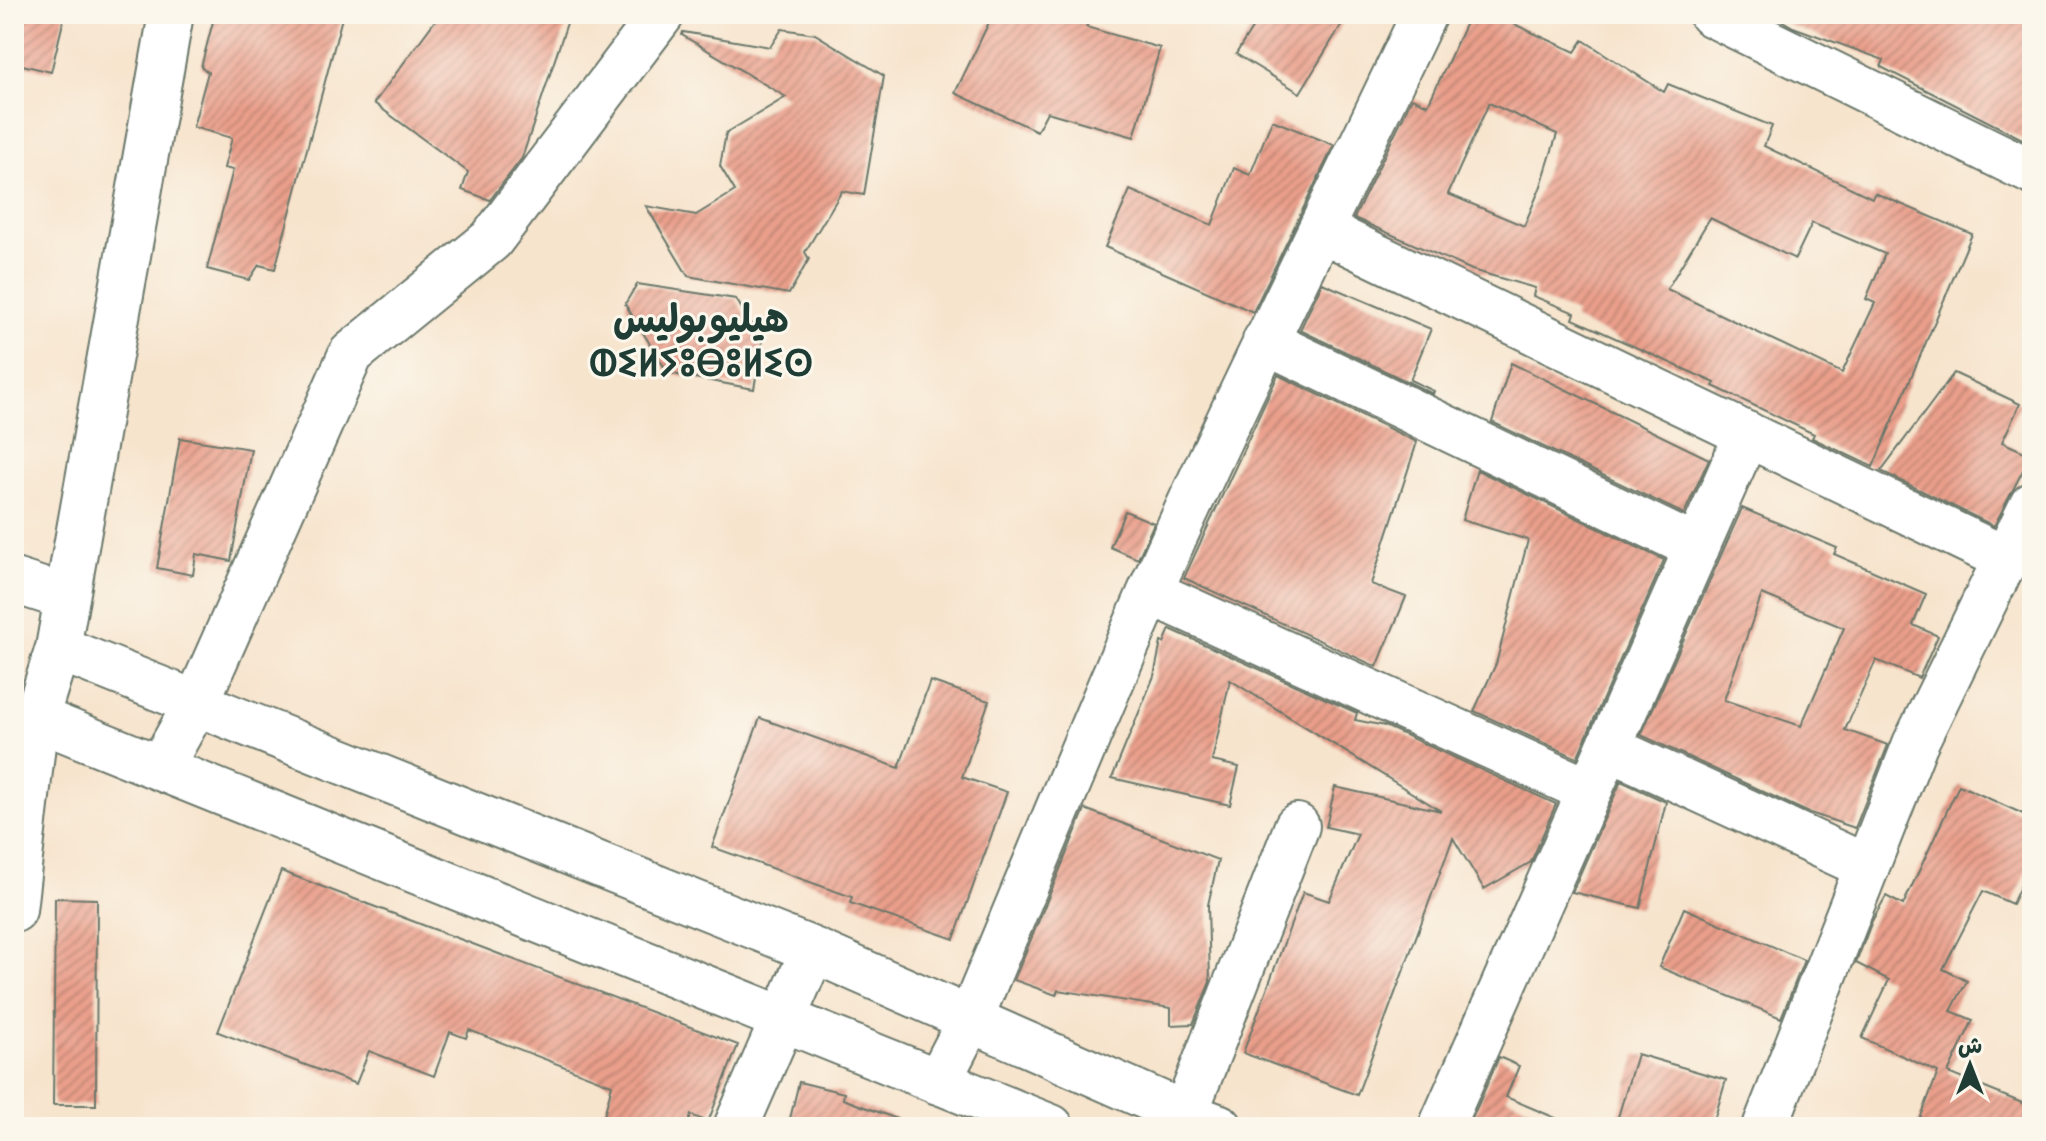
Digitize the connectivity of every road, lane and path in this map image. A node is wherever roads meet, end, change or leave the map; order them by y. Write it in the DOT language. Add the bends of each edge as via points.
graph roads {
  1 [pos="171,14"];
  2 [pos="662,14"];
  3 [pos="1424,14"];
  4 [pos="1711,14"];
  5 [pos="2032,172"];
  6 [pos="1322,230"];
  7 [pos="1265,341"];
  8 [pos="1747,434"];
  9 [pos="2032,505"];
  10 [pos="1697,548"];
  11 [pos="2006,559"];
  12 [pos="14,581"];
  13 [pos="1150,592"];
  14 [pos="67,598"];
  15 [pos="58,648"];
  16 [pos="196,704"];
  17 [pos="36,718"];
  18 [pos="1609,748"];
  19 [pos="160,768"];
  20 [pos="1589,791"];
  21 [pos="1297,826"];
  22 [pos="1867,867"];
  23 [pos="14,910"];
  24 [pos="813,950"];
  25 [pos="785,1018"];
  26 [pos="970,1020"];
  27 [pos="938,1082"];
  28 [pos="1202,1121"];
  29 [pos="736,1127"];
  30 [pos="1051,1127"];
  31 [pos="1441,1127"];
  32 [pos="1765,1127"];
  1 -- 14 [label="street"];
  2 -- 16 [label="street" via="491,240 351,354"];
  3 -- 6 [label="street"];
  4 -- 5 [label="street"];
  6 -- 7 [label="street"];
  6 -- 8 [label="street"];
  7 -- 10 [label="street"];
  7 -- 13 [label="street"];
  8 -- 10 [label="street"];
  8 -- 11 [label="street"];
  9 -- 11 [label="street"];
  10 -- 18 [label="street"];
  11 -- 22 [label="street" via="1915,744"];
  12 -- 14 [label="street"];
  13 -- 20 [label="street"];
  13 -- 26 [label="street"];
  14 -- 15 [label="street"];
  15 -- 16 [label="street"];
  15 -- 17 [label="street"];
  16 -- 19 [label="street"];
  16 -- 24 [label="street"];
  17 -- 19 [label="street"];
  17 -- 23 [label="street"];
  18 -- 20 [label="street"];
  18 -- 22 [label="street"];
  19 -- 25 [label="street"];
  20 -- 31 [label="street"];
  21 -- 28 [label="street"];
  22 -- 32 [label="street"];
  24 -- 25 [label="street"];
  24 -- 26 [label="street"];
  25 -- 27 [label="street"];
  25 -- 29 [label="street"];
  26 -- 27 [label="street"];
  26 -- 28 [label="street"];
  27 -- 30 [label="street"];
}
